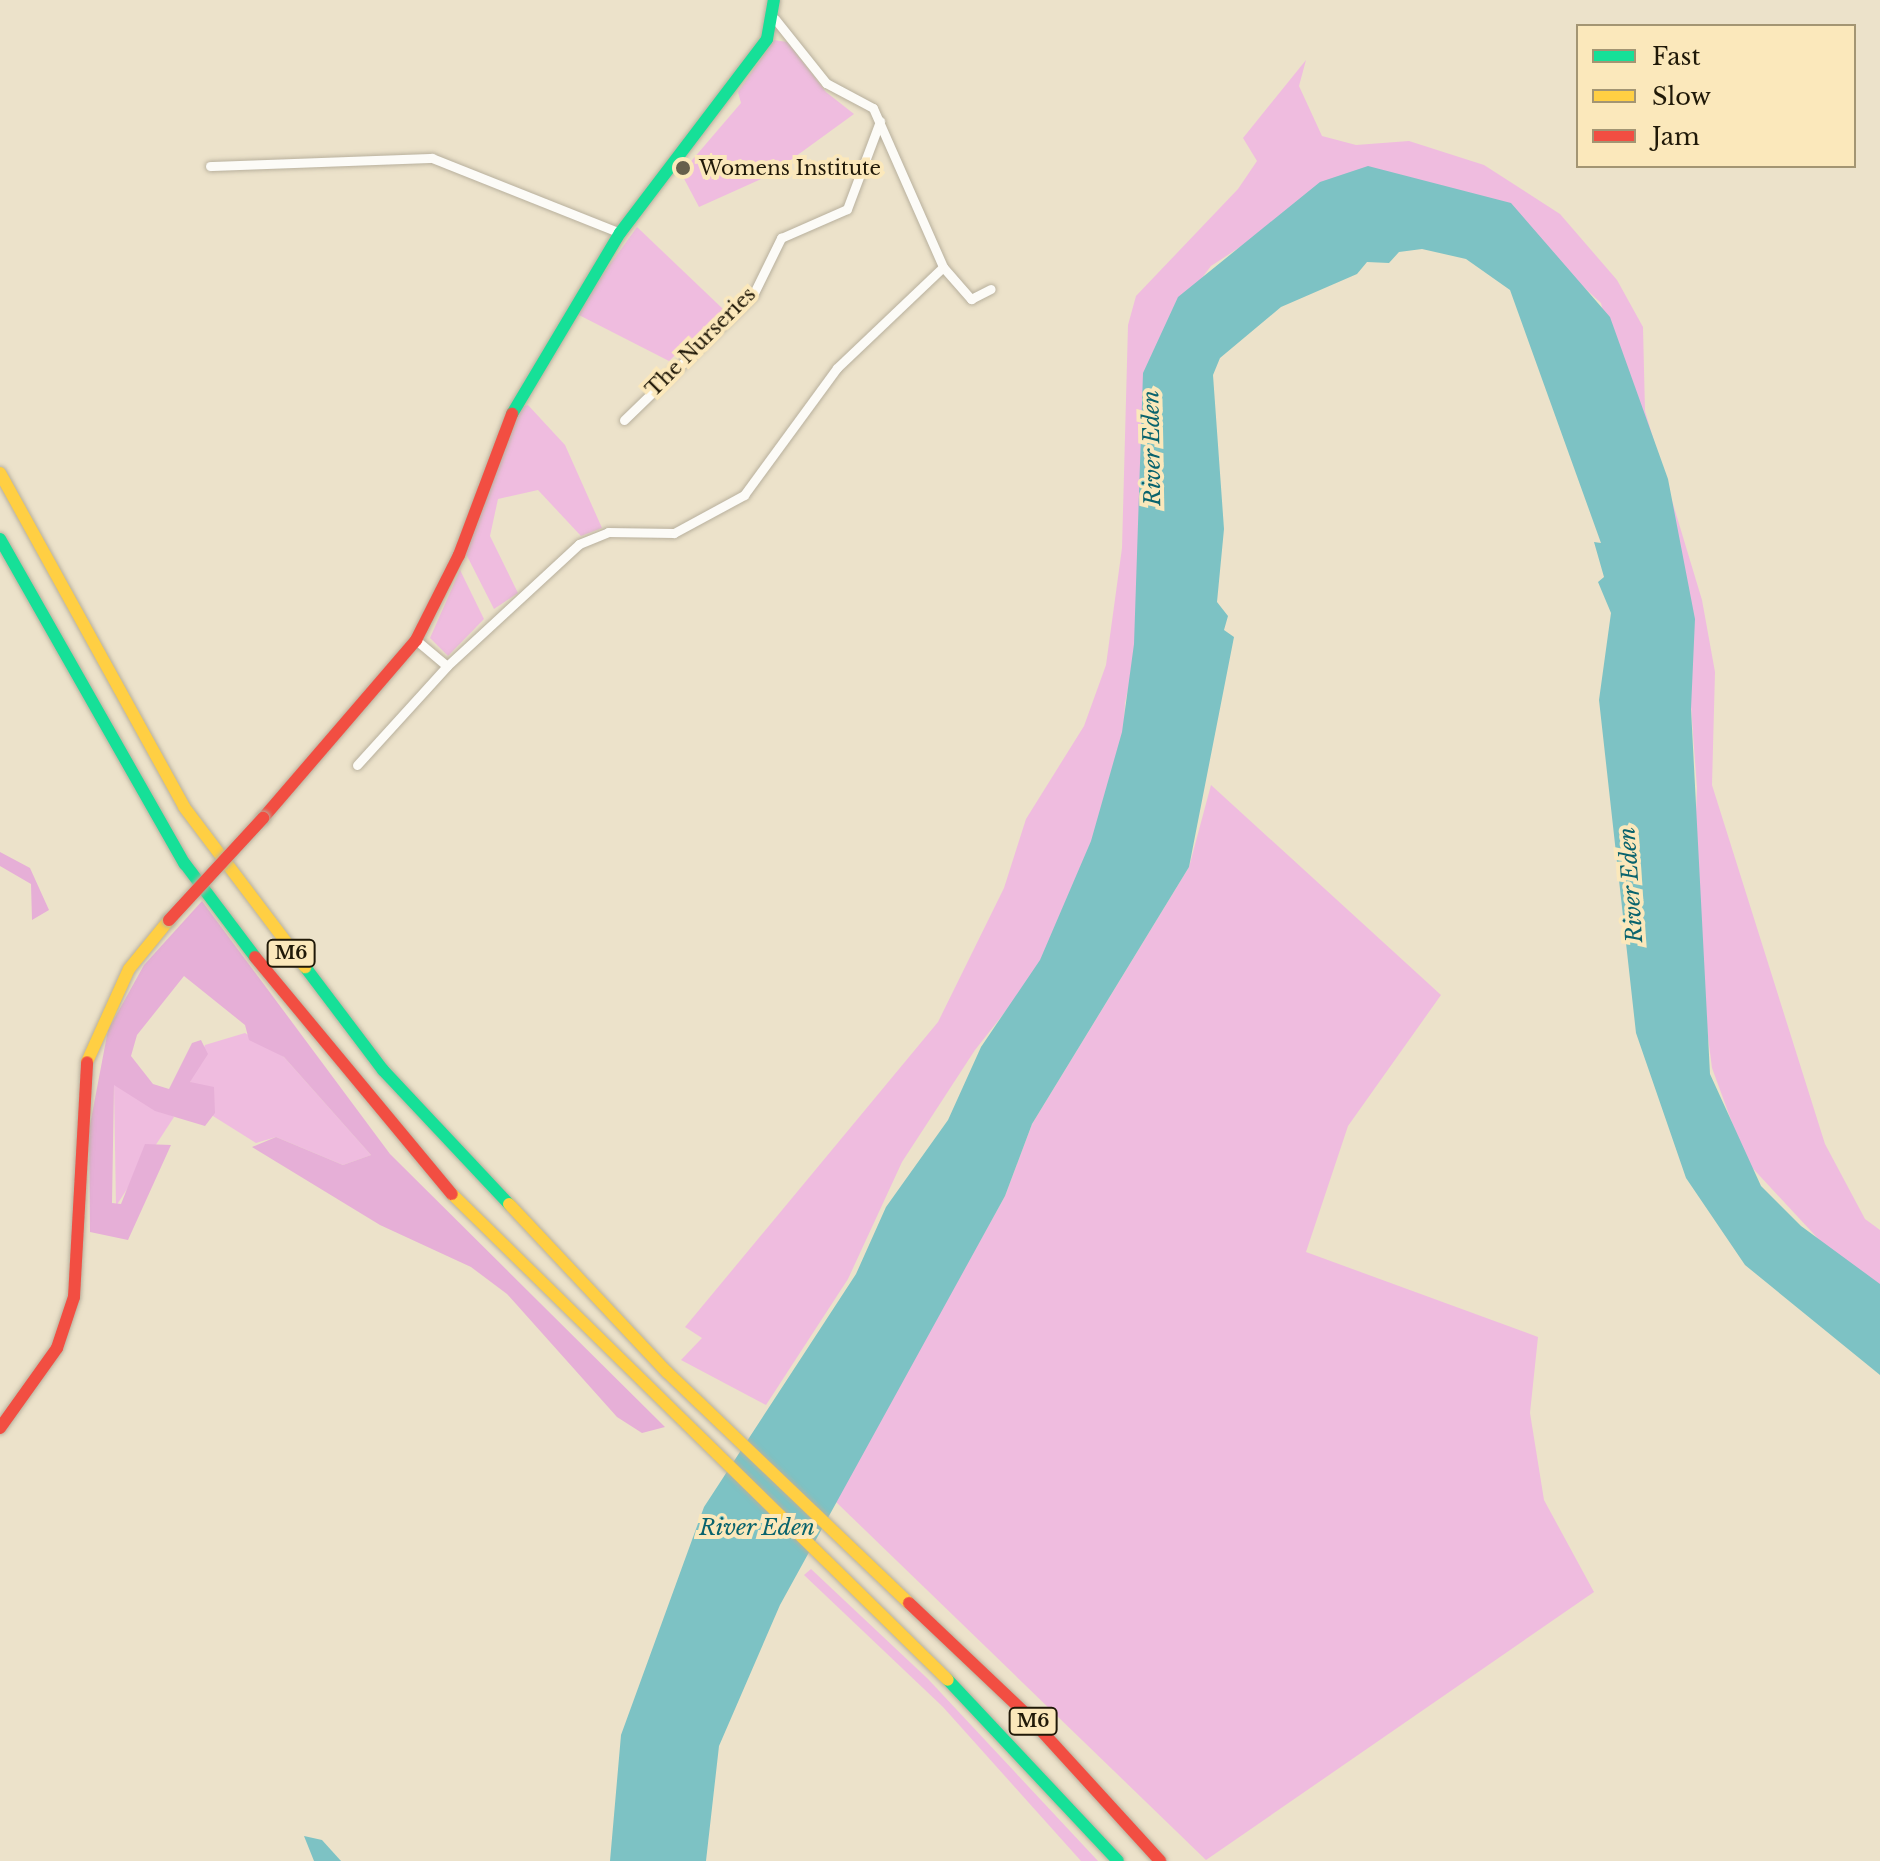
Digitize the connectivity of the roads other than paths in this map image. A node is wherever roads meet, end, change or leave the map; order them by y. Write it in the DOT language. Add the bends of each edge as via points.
graph roads {
  1 [pos="774,0"];
  2 [pos="775,19"];
  3 [pos="880,121"];
  4 [pos="210,166"];
  5 [pos="620,233"];
  6 [pos="943,267"];
  7 [pos="991,289"];
  8 [pos="624,420"];
  9 [pos="0,473"];
  10 [pos="0,539"];
  11 [pos="416,640"];
  12 [pos="447,666"];
  13 [pos="357,765"];
  14 [pos="0,1428"];
  15 [pos="1118,1861"];
  16 [pos="1160,1861"];
  1 -- 2 [label="main road"];
  2 -- 3 [label="street" via="826,83 873,108"];
  2 -- 5 [label="main road"];
  3 -- 6 [label="street"];
  3 -- 8 [label="street, The Nurseries" via="847,209 781,238 753,295"];
  4 -- 5 [label="street" via="432,158"];
  5 -- 11 [label="main road" via="521,391 459,555"];
  6 -- 7 [label="street" via="971,299"];
  6 -- 12 [label="street" via="837,368 744,495 674,533 608,532 579,544"];
  9 -- 16 [label="main road, M6" via="184,807 329,1004 467,1165 667,1372 928,1623"];
  10 -- 15 [label="main road, M6" via="185,864 307,1027 453,1195 911,1650 1010,1741"];
  11 -- 12 [label="street"];
  11 -- 14 [label="main road, bridge" via="169,920 129,969 95,1033 80,1084 82,1241 74,1297 57,1348"];
  12 -- 13 [label="street"];
}
